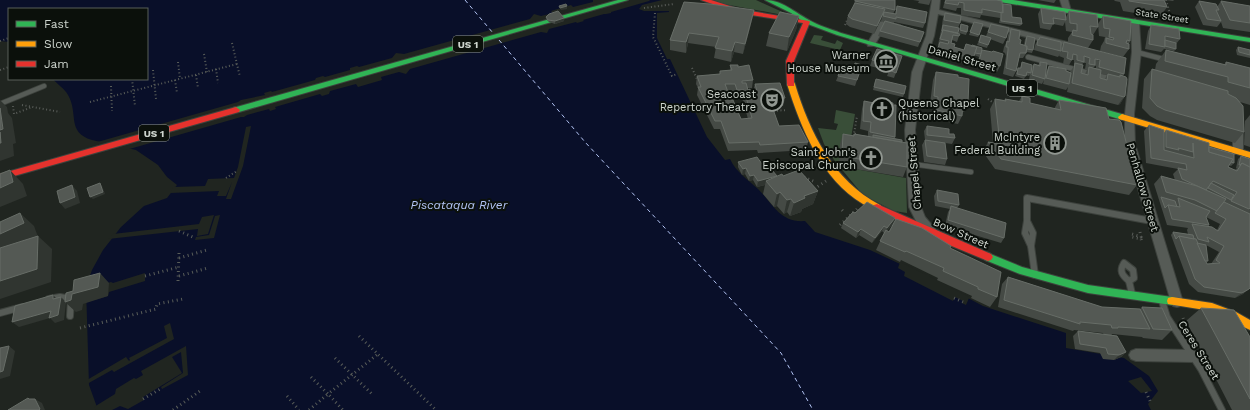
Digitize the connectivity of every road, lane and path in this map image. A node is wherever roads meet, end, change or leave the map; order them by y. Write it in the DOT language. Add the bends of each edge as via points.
graph roads {
  1 [pos="625,0"];
  2 [pos="704,0"];
  3 [pos="768,0"];
  4 [pos="936,0"];
  5 [pos="1000,0"];
  6 [pos="1003,0"];
  7 [pos="1064,0"];
  8 [pos="1166,0"];
  9 [pos="674,4"];
  10 [pos="644,8"];
  11 [pos="934,11"];
  12 [pos="1067,11"];
  13 [pos="655,13"];
  14 [pos="846,16"];
  15 [pos="849,17"];
  16 [pos="807,22"];
  17 [pos="1135,22"];
  18 [pos="1175,28"];
  19 [pos="904,29"];
  20 [pos="1250,40"];
  21 [pos="232,43"];
  22 [pos="871,44"];
  23 [pos="1087,50"];
  24 [pos="1136,52"];
  25 [pos="204,54"];
  26 [pos="1028,57"];
  27 [pos="922,59"];
  28 [pos="1125,60"];
  29 [pos="178,62"];
  30 [pos="1174,62"];
  31 [pos="1135,63"];
  32 [pos="237,64"];
  33 [pos="692,68"];
  34 [pos="216,69"];
  35 [pos="153,70"];
  36 [pos="207,72"];
  37 [pos="677,74"];
  38 [pos="196,75"];
  39 [pos="240,77"];
  40 [pos="180,79"];
  41 [pos="698,79"];
  42 [pos="132,80"];
  43 [pos="175,80"];
  44 [pos="1115,80"];
  45 [pos="218,83"];
  46 [pos="44,86"];
  47 [pos="111,86"];
  48 [pos="155,86"];
  49 [pos="198,88"];
  50 [pos="133,91"];
  51 [pos="177,93"];
  52 [pos="112,96"];
  53 [pos="156,99"];
  54 [pos="988,99"];
  55 [pos="90,102"];
  56 [pos="0,104"];
  57 [pos="1000,105"];
  58 [pos="13,106"];
  59 [pos="33,106"];
  60 [pos="135,106"];
  61 [pos="771,106"];
  62 [pos="8,107"];
  63 [pos="787,110"];
  64 [pos="112,111"];
  65 [pos="60,112"];
  66 [pos="1238,115"];
  67 [pos="857,116"];
  68 [pos="1129,119"];
  69 [pos="861,135"];
  70 [pos="1238,151"];
  71 [pos="1250,155"];
  72 [pos="912,164"];
  73 [pos="237,171"];
  74 [pos="971,172"];
  75 [pos="0,177"];
  76 [pos="226,178"];
  77 [pos="799,178"];
  78 [pos="828,179"];
  79 [pos="816,182"];
  80 [pos="811,190"];
  81 [pos="854,218"];
  82 [pos="1152,221"];
  83 [pos="1027,222"];
  84 [pos="840,225"];
  85 [pos="179,231"];
  86 [pos="1140,232"];
  87 [pos="196,238"];
  88 [pos="945,240"];
  89 [pos="1142,242"];
  90 [pos="1031,246"];
  91 [pos="207,250"];
  92 [pos="179,253"];
  93 [pos="179,258"];
  94 [pos="179,267"];
  95 [pos="208,268"];
  96 [pos="1035,275"];
  97 [pos="145,276"];
  98 [pos="178,276"];
  99 [pos="178,281"];
  100 [pos="1129,281"];
  101 [pos="1133,296"];
  102 [pos="954,298"];
  103 [pos="183,299"];
  104 [pos="1162,300"];
  105 [pos="43,301"];
  106 [pos="963,302"];
  107 [pos="1177,302"];
  108 [pos="29,305"];
  109 [pos="0,313"];
  110 [pos="70,316"];
  111 [pos="1183,318"];
  112 [pos="1185,323"];
  113 [pos="1250,325"];
  114 [pos="80,328"];
  115 [pos="359,336"];
  116 [pos="378,354"];
  117 [pos="1136,355"];
  118 [pos="1192,356"];
  119 [pos="335,358"];
  120 [pos="352,375"];
  121 [pos="311,377"];
  122 [pos="162,388"];
  123 [pos="200,391"];
  124 [pos="1146,392"];
  125 [pos="328,394"];
  126 [pos="372,394"];
  127 [pos="287,396"];
  128 [pos="143,399"];
  129 [pos="1150,401"];
  130 [pos="173,410"];
  131 [pos="299,410"];
  132 [pos="309,410"];
  133 [pos="343,410"];
  134 [pos="436,410"];
  135 [pos="1222,410"];
  1 -- 75 [label="main road, US 1"];
  2 -- 16 [label="main road" via="720,7"];
  3 -- 16 [label="main road, US 1"];
  4 -- 11 [label="street, Chapel Street"];
  5 -- 6 [label="main road, State Street"];
  6 -- 12 [label="main road, State Street"];
  7 -- 12 [label="street"];
  8 -- 18 [label="path"];
  9 -- 10 [label="path"];
  11 -- 23 [label="street"];
  11 -- 27 [label="street, Chapel Street"];
  12 -- 17 [label="main road, State Street"];
  13 -- 37 [label="path" via="654,37 672,76"];
  14 -- 15 [label="path"];
  16 -- 22 [label="main road, Daniel Street / US 1"];
  16 -- 88 [label="main road, Bow Street" via="792,55 791,85 805,125 821,154 842,182 859,197"];
  17 -- 18 [label="main road, State Street"];
  17 -- 24 [label="street, Penhallow Street"];
  18 -- 20 [label="main road, State Street"];
  19 -- 22 [label="street" via="883,24"];
  21 -- 32 [label="path"];
  22 -- 27 [label="main road, Daniel Street / US 1"];
  24 -- 30 [label="lane"];
  24 -- 31 [label="street, Penhallow Street"];
  25 -- 36 [label="path"];
  26 -- 44 [label="lane"];
  27 -- 68 [label="main road, Daniel Street / US 1"];
  27 -- 72 [label="street, Chapel Street" via="917,72 910,130"];
  28 -- 31 [label="street"];
  29 -- 40 [label="path"];
  31 -- 68 [label="street, Penhallow Street"];
  32 -- 34 [label="path"];
  32 -- 39 [label="path"];
  33 -- 41 [label="path"];
  34 -- 36 [label="path"];
  34 -- 45 [label="path"];
  35 -- 48 [label="path"];
  36 -- 38 [label="path"];
  38 -- 40 [label="path"];
  38 -- 49 [label="path"];
  40 -- 43 [label="path"];
  42 -- 50 [label="path"];
  43 -- 48 [label="path"];
  43 -- 51 [label="path"];
  46 -- 56 [label="lane"];
  47 -- 52 [label="path"];
  48 -- 50 [label="path"];
  48 -- 53 [label="path"];
  50 -- 52 [label="path"];
  50 -- 60 [label="path"];
  52 -- 55 [label="path"];
  52 -- 64 [label="path"];
  54 -- 57 [label="path"];
  58 -- 59 [label="path"];
  58 -- 59 [label="path" via="14,114"];
  58 -- 62 [label="path"];
  59 -- 65 [label="path"];
  61 -- 63 [label="path" via="772,111"];
  66 -- 70 [label="street"];
  67 -- 69 [label="path" via="854,134"];
  68 -- 70 [label="main road, Daniel Street / US 1"];
  68 -- 82 [label="street, Penhallow Street" via="1130,144"];
  70 -- 71 [label="main road, Daniel Street / US 1"];
  72 -- 74 [label="lane"];
  72 -- 88 [label="street, Chapel Street" via="916,211 929,229"];
  73 -- 76 [label="path"];
  77 -- 79 [label="path" via="804,177"];
  78 -- 80 [label="path"];
  81 -- 84 [label="path" via="854,213"];
  82 -- 83 [label="lane" via="1027,198"];
  82 -- 107 [label="street, Penhallow Street"];
  83 -- 90 [label="lane" via="1034,235"];
  83 -- 90 [label="lane" via="1024,236"];
  85 -- 87 [label="path"];
  86 -- 89 [label="path" via="1141,237 1132,234 1132,237 1141,239"];
  88 -- 96 [label="main road, Bow Street"];
  90 -- 96 [label="lane"];
  91 -- 93 [label="path"];
  92 -- 93 [label="path"];
  93 -- 94 [label="path"];
  94 -- 97 [label="path"];
  94 -- 98 [label="path"];
  95 -- 98 [label="path"];
  96 -- 101 [label="main road, Bow Street" via="1088,289"];
  98 -- 99 [label="path"];
  100 -- 101 [label="lane"];
  101 -- 104 [label="main road, Bow Street"];
  102 -- 106 [label="path"];
  103 -- 114 [label="path" via="157,304 156,309"];
  104 -- 107 [label="main road, Bow Street"];
  104 -- 118 [label="lane, Ceres Street" via="1166,317"];
  105 -- 110 [label="lane" via="60,297 71,299"];
  107 -- 113 [label="main road, Bow Street" via="1212,307"];
  108 -- 109 [label="lane"];
  111 -- 112 [label="path"];
  115 -- 116 [label="path"];
  116 -- 120 [label="path"];
  116 -- 134 [label="path"];
  117 -- 118 [label="street"];
  118 -- 135 [label="lane, Ceres Street"];
  119 -- 120 [label="path"];
  120 -- 125 [label="path"];
  120 -- 126 [label="path"];
  121 -- 125 [label="path"];
  122 -- 128 [label="path"];
  123 -- 130 [label="path"];
  124 -- 129 [label="path"];
  125 -- 132 [label="path"];
  125 -- 133 [label="path"];
  127 -- 131 [label="path"];
}
